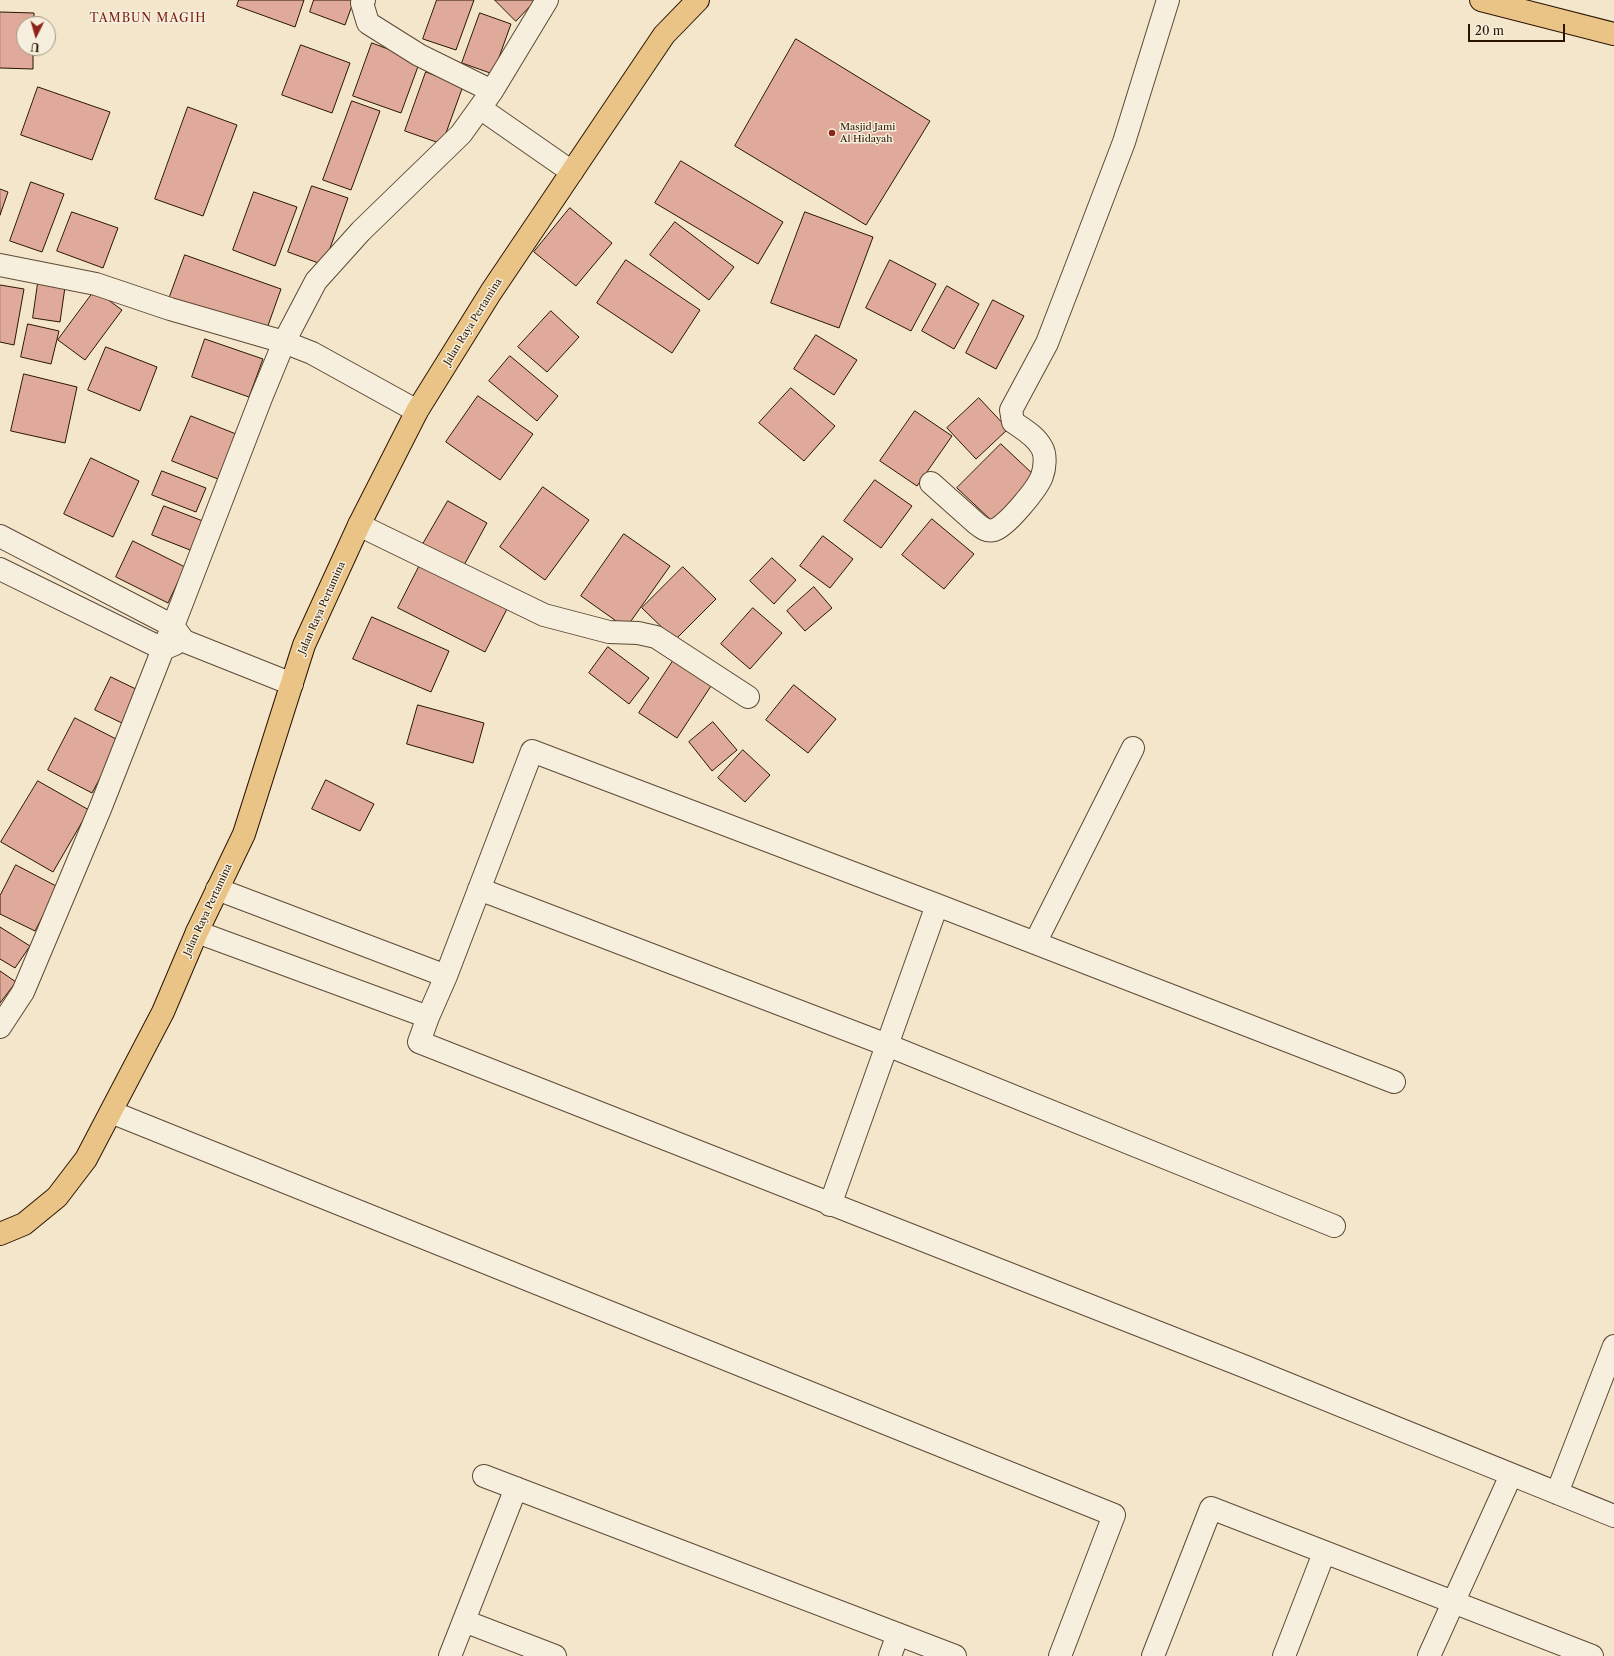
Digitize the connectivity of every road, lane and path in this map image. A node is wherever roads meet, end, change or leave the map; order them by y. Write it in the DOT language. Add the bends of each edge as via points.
graph roads {
  1 [pos="364,0"];
  2 [pos="547,0"];
  3 [pos="698,0"];
  4 [pos="1168,0"];
  5 [pos="1482,0"];
  6 [pos="1614,34"];
  7 [pos="490,106"];
  8 [pos="572,172"];
  9 [pos="0,265"];
  10 [pos="284,342"];
  11 [pos="417,412"];
  12 [pos="931,483"];
  13 [pos="359,525"];
  14 [pos="0,536"];
  15 [pos="0,569"];
  16 [pos="183,637"];
  17 [pos="163,649"];
  18 [pos="292,684"];
  19 [pos="748,697"];
  20 [pos="1133,748"];
  21 [pos="217,889"];
  22 [pos="479,889"];
  23 [pos="937,905"];
  24 [pos="197,932"];
  25 [pos="1035,943"];
  26 [pos="446,976"];
  27 [pos="428,1018"];
  28 [pos="0,1026"];
  29 [pos="887,1045"];
  30 [pos="1394,1082"];
  31 [pos="111,1112"];
  32 [pos="830,1205"];
  33 [pos="1334,1226"];
  34 [pos="0,1234"];
  35 [pos="1614,1346"];
  36 [pos="1511,1475"];
  37 [pos="484,1476"];
  38 [pos="516,1488"];
  39 [pos="1557,1493"];
  40 [pos="1614,1516"];
  41 [pos="1324,1552"];
  42 [pos="1453,1602"];
  43 [pos="464,1621"];
  44 [pos="898,1634"];
  45 [pos="450,1656"];
  46 [pos="554,1656"];
  47 [pos="890,1656"];
  48 [pos="955,1656"];
  49 [pos="1060,1656"];
  50 [pos="1153,1656"];
  51 [pos="1284,1656"];
  52 [pos="1429,1656"];
  53 [pos="1592,1656"];
  1 -- 7 [label="street" via="362,3 368,23 419,54"];
  2 -- 7 [label="street"];
  3 -- 8 [label="main road, Jalan Raya Pertamina" via="664,35"];
  4 -- 12 [label="street" via="1124,142 1048,343 1011,410 1013,422 1033,436 1042,449 1045,462 1042,476 1001,527 992,531 977,524"];
  5 -- 6 [label="main road"];
  7 -- 8 [label="street"];
  7 -- 10 [label="street" via="361,231 316,281"];
  8 -- 11 [label="main road, Jalan Raya Pertamina" via="491,292"];
  9 -- 10 [label="street" via="96,284 170,309"];
  10 -- 11 [label="street" via="312,353"];
  10 -- 16 [label="street" via="258,405"];
  11 -- 13 [label="main road, Jalan Raya Pertamina"];
  13 -- 18 [label="main road, Jalan Raya Pertamina" via="304,645"];
  13 -- 19 [label="street" via="544,614 609,632 638,633 656,637"];
  14 -- 16 [label="street"];
  15 -- 17 [label="street"];
  16 -- 17 [label="street"];
  16 -- 18 [label="street"];
  17 -- 28 [label="street" via="100,809 23,992"];
  18 -- 21 [label="main road, Jalan Raya Pertamina" via="244,834"];
  20 -- 25 [label="street"];
  21 -- 24 [label="main road, Jalan Raya Pertamina"];
  21 -- 26 [label="street"];
  22 -- 23 [label="street" via="532,751"];
  22 -- 26 [label="street"];
  22 -- 29 [label="street"];
  23 -- 25 [label="street"];
  23 -- 29 [label="street"];
  24 -- 27 [label="street"];
  24 -- 31 [label="main road, Jalan Raya Pertamina" via="163,1012"];
  25 -- 30 [label="street"];
  26 -- 27 [label="street"];
  27 -- 32 [label="street" via="419,1042"];
  29 -- 32 [label="street"];
  29 -- 33 [label="street"];
  31 -- 34 [label="main road, Jalan Raya Pertamina" via="86,1159 56,1197 24,1224"];
  31 -- 49 [label="street" via="1114,1515"];
  32 -- 36 [label="street" via="1246,1367"];
  35 -- 39 [label="street"];
  36 -- 39 [label="street"];
  36 -- 42 [label="street"];
  37 -- 38 [label="street"];
  38 -- 43 [label="street"];
  38 -- 44 [label="street"];
  39 -- 40 [label="street"];
  41 -- 42 [label="street"];
  41 -- 50 [label="street" via="1211,1508"];
  41 -- 51 [label="street"];
  42 -- 52 [label="street"];
  42 -- 53 [label="street"];
  43 -- 45 [label="street"];
  43 -- 46 [label="street"];
  44 -- 47 [label="street"];
  44 -- 48 [label="street"];
}
